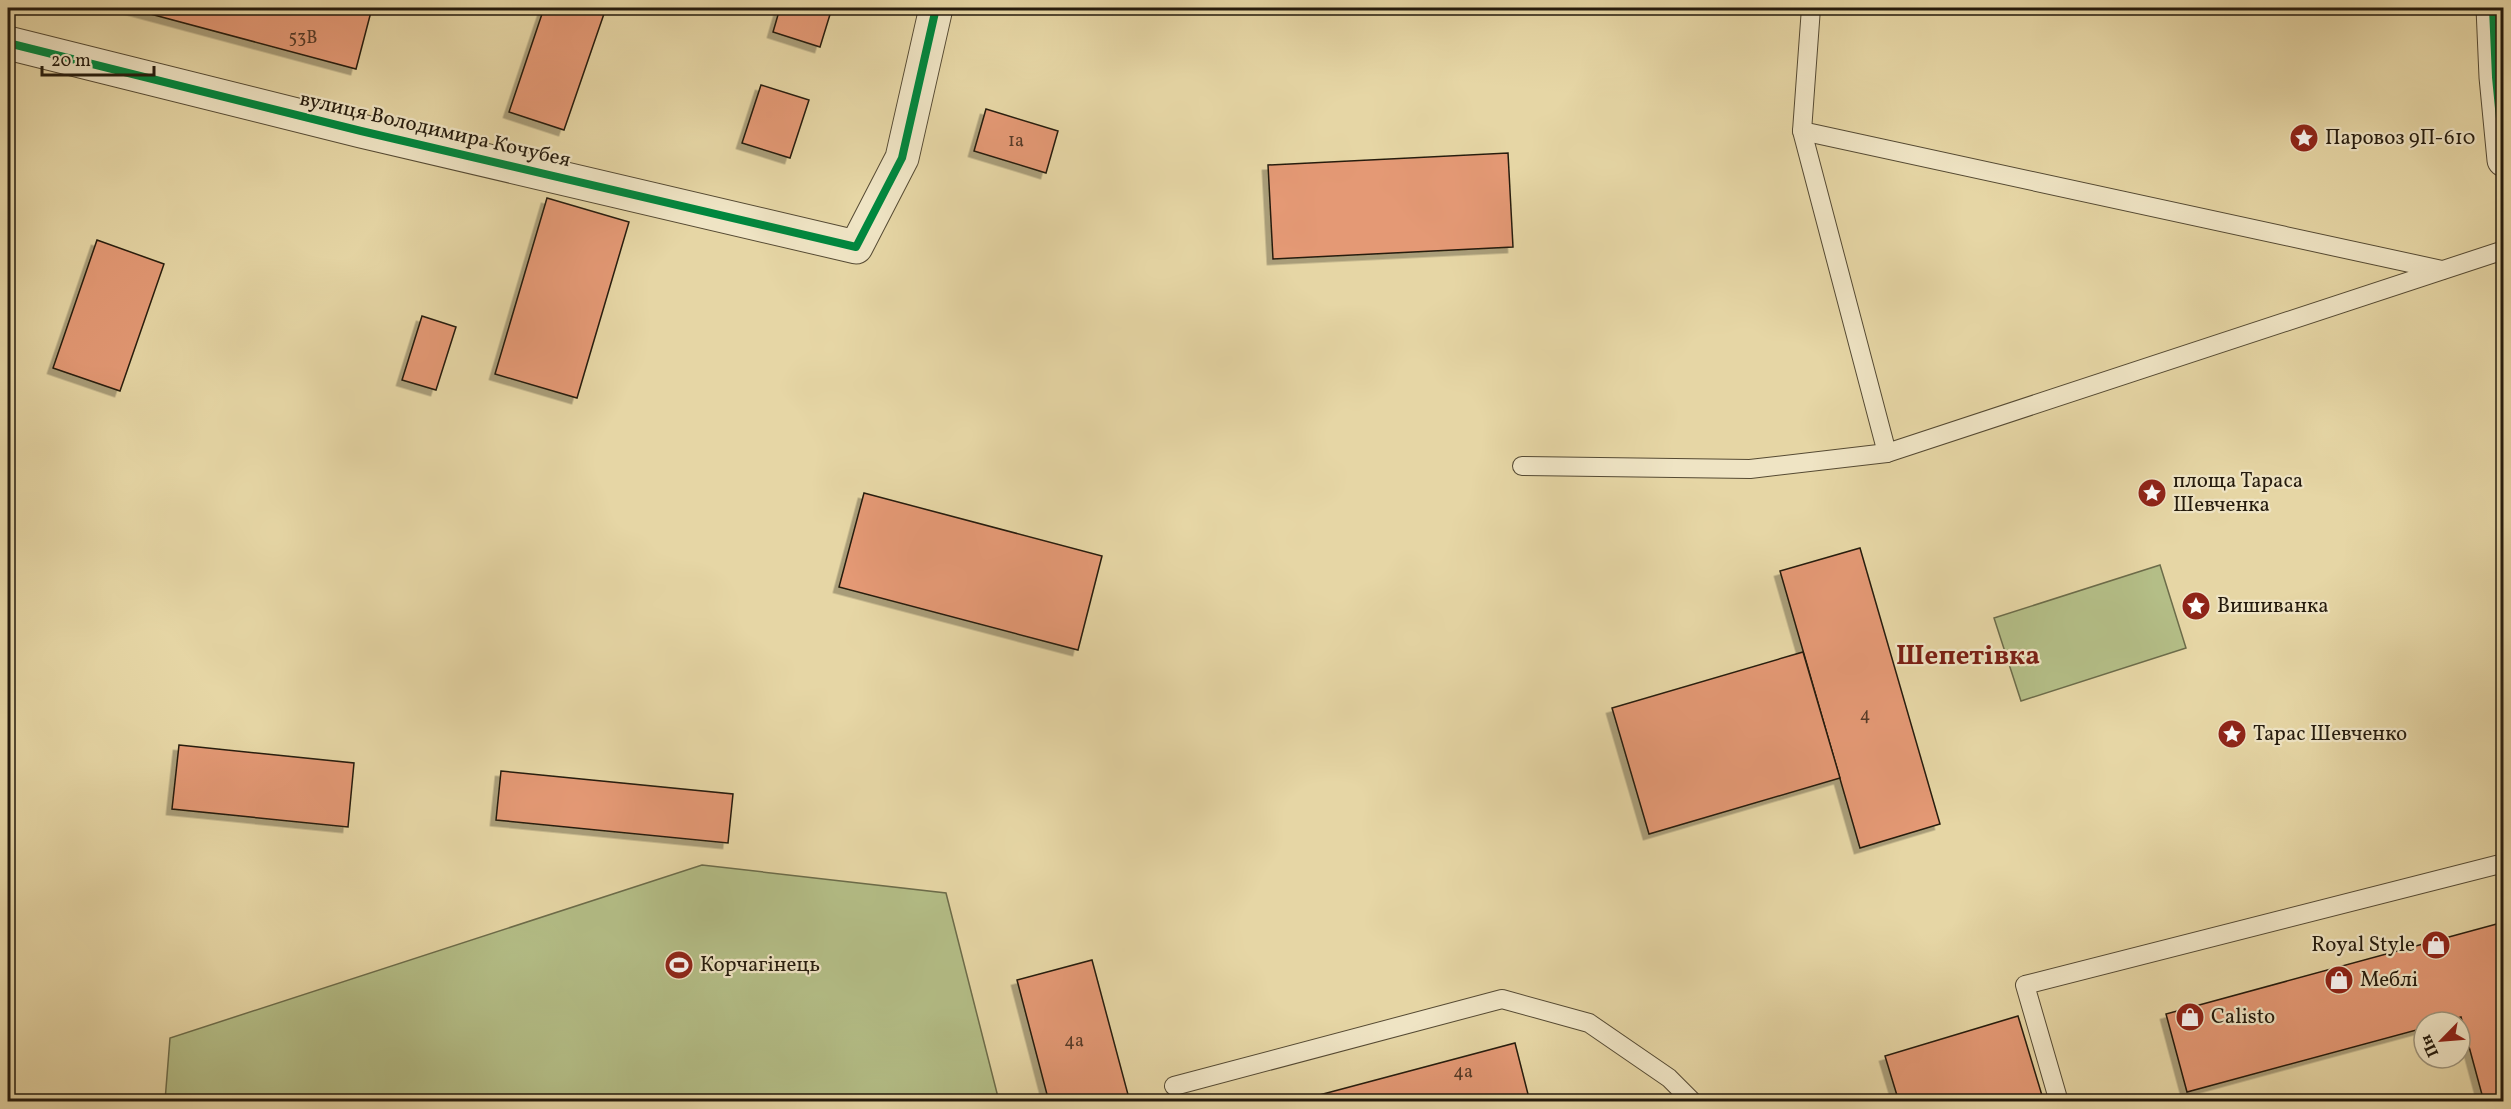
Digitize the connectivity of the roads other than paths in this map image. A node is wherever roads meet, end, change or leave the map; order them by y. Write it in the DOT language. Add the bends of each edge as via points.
graph roads {
  1 [pos="936,8"];
  2 [pos="1811,8"];
  3 [pos="2493,8"];
  4 [pos="8,43"];
  5 [pos="1802,131"];
  6 [pos="2504,159"];
  7 [pos="2504,250"];
  8 [pos="2442,270"];
  9 [pos="1887,453"];
  10 [pos="1522,465"];
  11 [pos="2504,863"];
  12 [pos="1174,1086"];
  13 [pos="1693,1101"];
  14 [pos="2059,1101"];
  1 -- 4 [label="street, вулиця Володимира Кочубея" via="902,158 856,248"];
  2 -- 5 [label="lane"];
  3 -- 6 [label="street"];
  5 -- 8 [label="lane"];
  5 -- 9 [label="lane"];
  7 -- 8 [label="lane"];
  8 -- 9 [label="lane"];
  9 -- 10 [label="lane" via="1750,469"];
  11 -- 14 [label="lane" via="2025,985"];
  12 -- 13 [label="lane" via="1502,999 1589,1023 1669,1078"];
}
